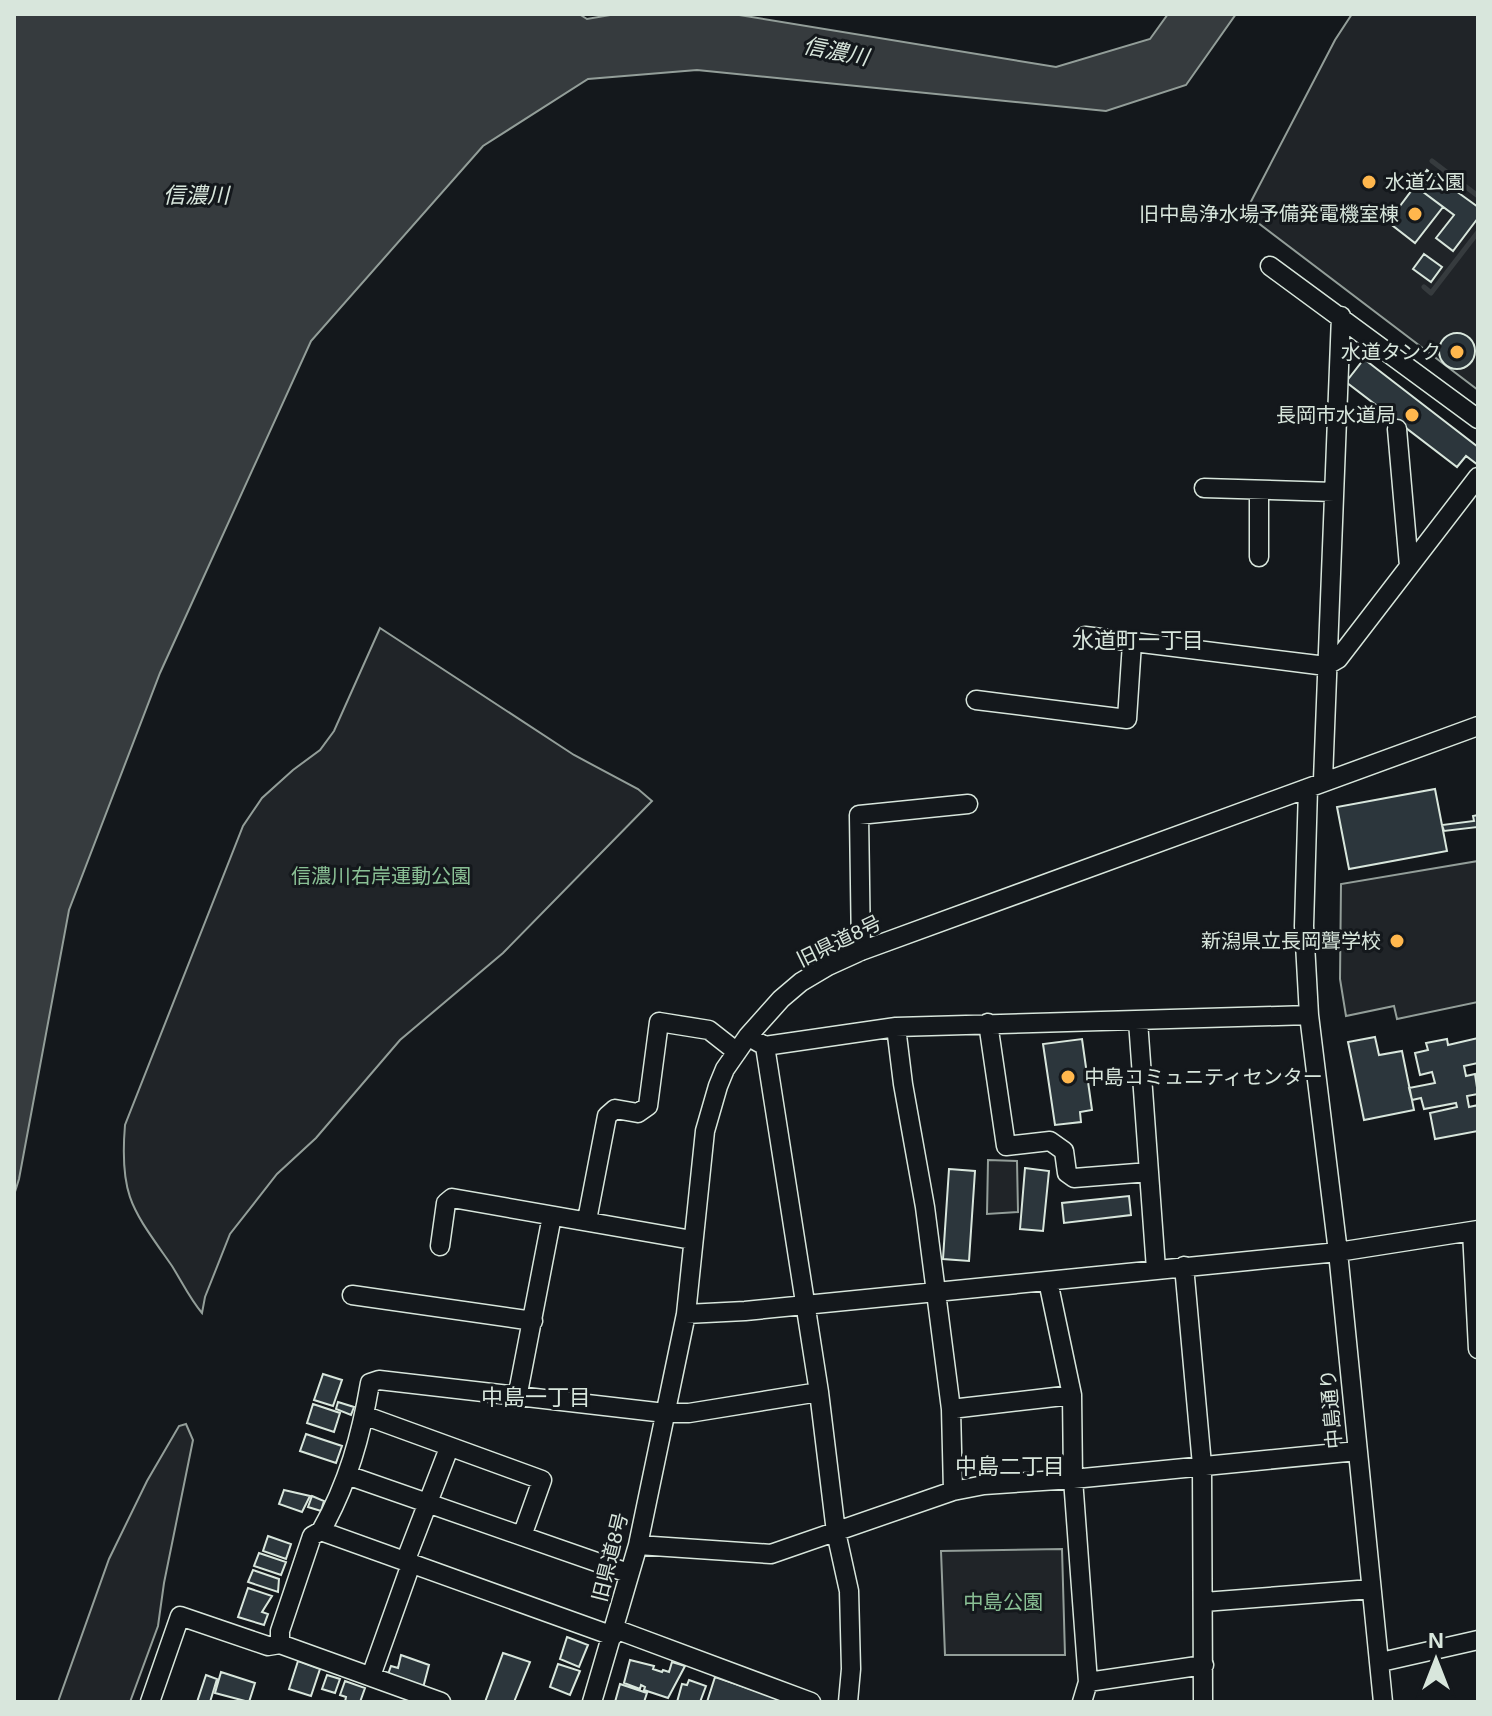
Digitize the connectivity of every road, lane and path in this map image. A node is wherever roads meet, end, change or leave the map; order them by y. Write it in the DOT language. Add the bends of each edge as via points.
graph roads {
  1 [pos="1270,266"];
  2 [pos="1341,316"];
  3 [pos="1478,419"];
  4 [pos="1397,429"];
  5 [pos="1478,477"];
  6 [pos="1204,488"];
  7 [pos="1259,491"];
  8 [pos="1334,492"];
  9 [pos="1259,557"];
  10 [pos="1409,566"];
  11 [pos="1085,636"];
  12 [pos="1132,643"];
  13 [pos="1326,666"];
  14 [pos="976,700"];
  15 [pos="1478,726"];
  16 [pos="1315,784"];
  17 [pos="968,804"];
  18 [pos="861,951"];
  19 [pos="1309,1015"];
  20 [pos="1138,1021"];
  21 [pos="988,1023"];
  22 [pos="896,1027"];
  23 [pos="748,1036"];
  24 [pos="765,1046"];
  25 [pos="737,1052"];
  26 [pos="1149,1172"];
  27 [pos="552,1216"];
  28 [pos="587,1220"];
  29 [pos="1475,1231"];
  30 [pos="692,1240"];
  31 [pos="440,1246"];
  32 [pos="1338,1252"];
  33 [pos="1184,1266"];
  34 [pos="1156,1269"];
  35 [pos="1048,1281"];
  36 [pos="935,1292"];
  37 [pos="352,1295"];
  38 [pos="805,1304"];
  39 [pos="686,1314"];
  40 [pos="533,1321"];
  41 [pos="1478,1349"];
  42 [pos="819,1392"];
  43 [pos="1072,1395"];
  44 [pos="517,1398"];
  45 [pos="951,1409"];
  46 [pos="665,1413"];
  47 [pos="366,1416"];
  48 [pos="449,1448"];
  49 [pos="1357,1451"];
  50 [pos="1202,1465"];
  51 [pos="347,1475"];
  52 [pos="1073,1479"];
  53 [pos="953,1491"];
  54 [pos="427,1503"];
  55 [pos="321,1531"];
  56 [pos="836,1532"];
  57 [pos="522,1536"];
  58 [pos="638,1545"];
  59 [pos="408,1563"];
  60 [pos="628,1573"];
  61 [pos="1371,1589"];
  62 [pos="1204,1602"];
  63 [pos="614,1632"];
  64 [pos="1478,1640"];
  65 [pos="280,1644"];
  66 [pos="1381,1662"];
  67 [pos="1204,1665"];
  68 [pos="371,1676"];
  69 [pos="1088,1682"];
  70 [pos="150,1702"];
  71 [pos="441,1702"];
  72 [pos="592,1702"];
  73 [pos="811,1702"];
  74 [pos="848,1702"];
  75 [pos="1082,1702"];
  76 [pos="1203,1702"];
  77 [pos="1383,1702"];
  1 -- 2 [label="street"];
  2 -- 3 [label="street"];
  2 -- 8 [label="street, 中島通り"];
  4 -- 10 [label="street"];
  5 -- 10 [label="street"];
  6 -- 7 [label="street"];
  7 -- 8 [label="street"];
  7 -- 9 [label="street"];
  8 -- 13 [label="street, 中島通り"];
  10 -- 13 [label="street" via="1338,659"];
  11 -- 12 [label="street"];
  12 -- 13 [label="street"];
  12 -- 14 [label="street" via="1127,719"];
  13 -- 16 [label="street, 中島通り"];
  15 -- 16 [label="street, 旧県道8号"];
  16 -- 18 [label="street, 旧県道8号"];
  16 -- 19 [label="street, 中島通り" via="1304,926"];
  17 -- 18 [label="street" via="859,815"];
  18 -- 23 [label="street, 旧県道8号" via="801,982"];
  19 -- 20 [label="street"];
  19 -- 32 [label="street, 中島通り"];
  20 -- 21 [label="street"];
  20 -- 26 [label="street"];
  21 -- 22 [label="street"];
  21 -- 26 [label="street" via="1006,1146 1050,1141 1064,1151 1067,1173 1074,1178"];
  22 -- 24 [label="street"];
  22 -- 36 [label="street"];
  23 -- 24 [label="street"];
  23 -- 25 [label="street, 旧県道8号"];
  24 -- 38 [label="street"];
  25 -- 28 [label="street" via="709,1030 659,1022 648,1106 638,1113 615,1109 607,1116"];
  25 -- 30 [label="street, 旧県道8号" via="718,1086 705,1131"];
  26 -- 34 [label="street"];
  27 -- 28 [label="street"];
  27 -- 31 [label="street" via="452,1198 446,1203"];
  27 -- 40 [label="street"];
  28 -- 30 [label="street"];
  29 -- 32 [label="street"];
  29 -- 41 [label="street"];
  30 -- 39 [label="street, 旧県道8号"];
  32 -- 33 [label="street"];
  32 -- 49 [label="street, 中島通り"];
  33 -- 34 [label="street"];
  33 -- 50 [label="street"];
  34 -- 35 [label="street"];
  35 -- 36 [label="street"];
  35 -- 43 [label="street"];
  36 -- 38 [label="street"];
  36 -- 45 [label="street"];
  37 -- 40 [label="street"];
  38 -- 39 [label="street"];
  38 -- 42 [label="street"];
  39 -- 46 [label="street, 旧県道8号"];
  40 -- 44 [label="street"];
  42 -- 46 [label="street"];
  42 -- 56 [label="street"];
  43 -- 45 [label="street"];
  43 -- 52 [label="street"];
  44 -- 46 [label="street"];
  44 -- 47 [label="street" via="379,1380 370,1383"];
  45 -- 53 [label="street"];
  46 -- 58 [label="street, 旧県道8号"];
  47 -- 48 [label="street"];
  47 -- 51 [label="street"];
  48 -- 54 [label="street"];
  48 -- 57 [label="street" via="542,1480"];
  49 -- 50 [label="street"];
  49 -- 61 [label="street, 中島通り"];
  50 -- 52 [label="street"];
  50 -- 62 [label="street"];
  51 -- 54 [label="street"];
  51 -- 55 [label="street"];
  52 -- 53 [label="street"];
  52 -- 69 [label="street"];
  53 -- 56 [label="street"];
  54 -- 57 [label="street"];
  54 -- 59 [label="street"];
  55 -- 59 [label="street"];
  55 -- 65 [label="street" via="312,1536"];
  56 -- 58 [label="street" via="771,1554"];
  56 -- 74 [label="street" via="849,1591"];
  57 -- 60 [label="street"];
  58 -- 60 [label="street, 旧県道8号"];
  59 -- 63 [label="street"];
  59 -- 68 [label="street"];
  60 -- 63 [label="street, 旧県道8号"];
  61 -- 62 [label="street"];
  61 -- 66 [label="street, 中島通り"];
  62 -- 67 [label="street"];
  63 -- 72 [label="street, 旧県道8号"];
  63 -- 73 [label="street"];
  64 -- 66 [label="street"];
  65 -- 68 [label="street"];
  65 -- 70 [label="street" via="268,1646 180,1616"];
  66 -- 77 [label="street, 中島通り"];
  67 -- 69 [label="street"];
  67 -- 76 [label="street"];
  68 -- 71 [label="street"];
  69 -- 75 [label="street"];
}
